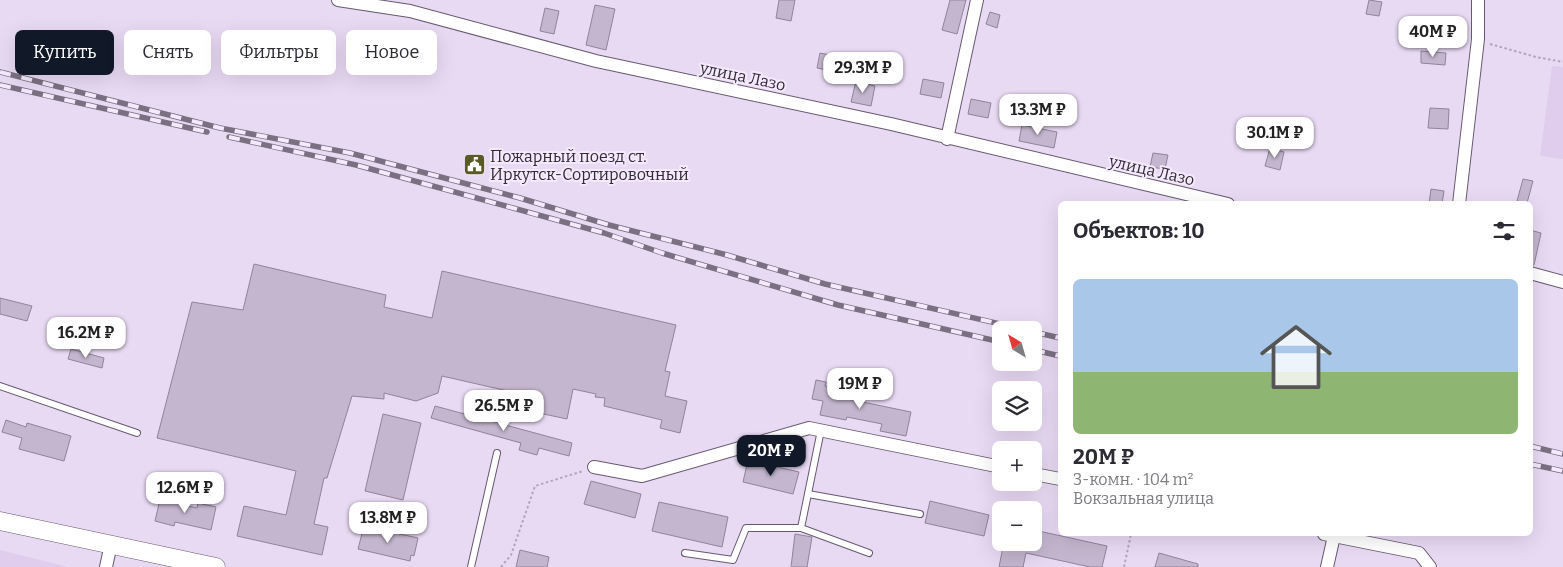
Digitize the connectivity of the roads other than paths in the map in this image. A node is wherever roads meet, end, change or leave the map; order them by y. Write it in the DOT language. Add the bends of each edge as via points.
graph roads {
  1 [pos="338,0"];
  2 [pos="977,0"];
  3 [pos="1478,0"];
  4 [pos="413,6"];
  5 [pos="947,139"];
  6 [pos="1215,201"];
  7 [pos="1460,201"];
  8 [pos="1533,274"];
  9 [pos="1563,282"];
  10 [pos="0,386"];
  11 [pos="821,430"];
  12 [pos="137,433"];
  13 [pos="497,453"];
  14 [pos="992,465"];
  15 [pos="594,467"];
  16 [pos="1042,476"];
  17 [pos="1058,479"];
  18 [pos="808,494"];
  19 [pos="920,514"];
  20 [pos="0,521"];
  21 [pos="801,528"];
  22 [pos="1329,536"];
  23 [pos="1334,536"];
  24 [pos="111,544"];
  25 [pos="685,552"];
  26 [pos="869,553"];
  27 [pos="183,564"];
  28 [pos="209,566"];
  29 [pos="106,567"];
  30 [pos="470,567"];
  31 [pos="1327,567"];
  32 [pos="1430,567"];
  1 -- 4 [label="street, улица Лазо"];
  2 -- 5 [label="street"];
  3 -- 7 [label="street" via="1478,39"];
  4 -- 5 [label="street, улица Лазо" via="596,61"];
  5 -- 6 [label="street, улица Лазо"];
  8 -- 9 [label="street"];
  10 -- 12 [label="lane"];
  11 -- 14 [label="street"];
  11 -- 15 [label="street" via="796,430 642,476"];
  11 -- 18 [label="lane"];
  13 -- 30 [label="lane"];
  16 -- 17 [label="street"];
  18 -- 19 [label="lane"];
  18 -- 21 [label="lane"];
  20 -- 24 [label="street"];
  21 -- 25 [label="lane" via="746,528 734,560"];
  21 -- 26 [label="lane"];
  22 -- 31 [label="street"];
  23 -- 32 [label="street" via="1419,553"];
  24 -- 27 [label="street"];
  24 -- 29 [label="street"];
  27 -- 28 [label="street"];
}
